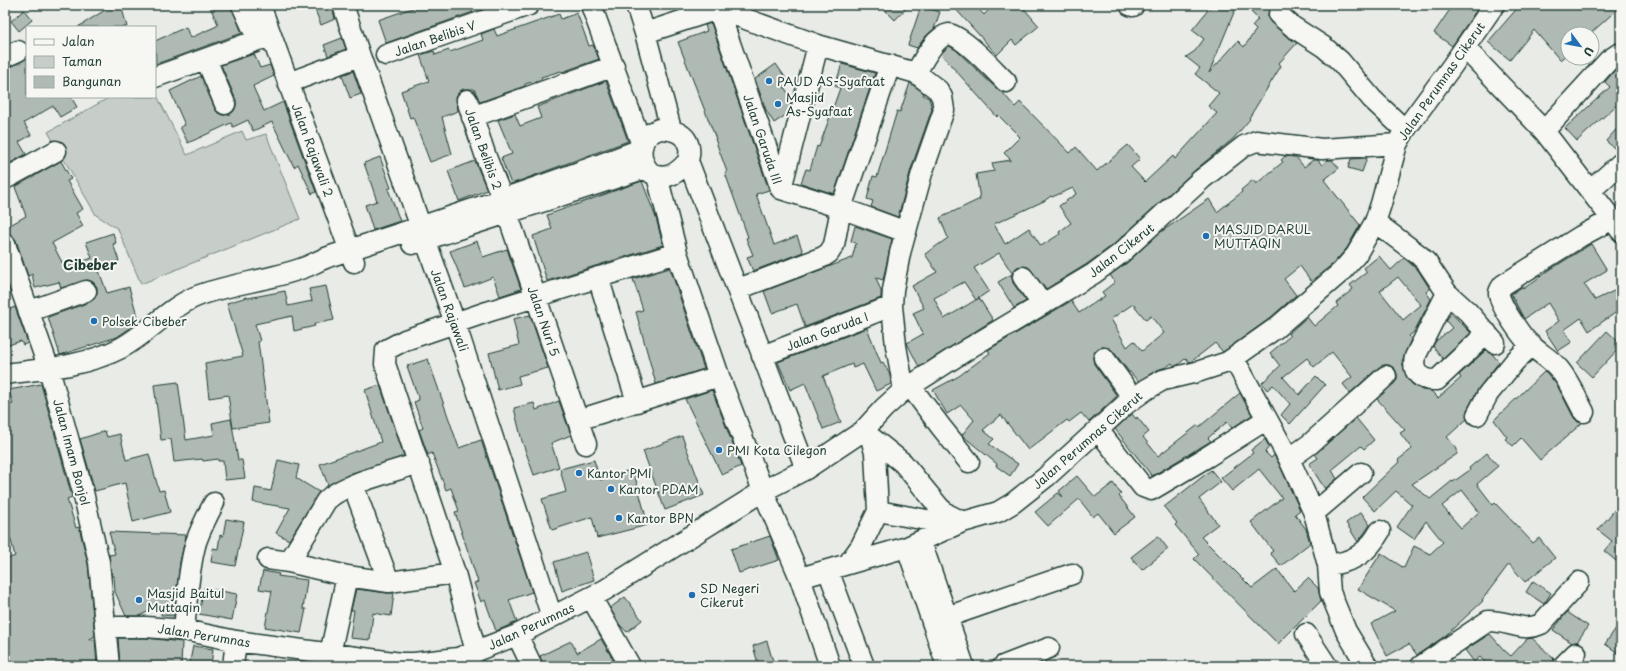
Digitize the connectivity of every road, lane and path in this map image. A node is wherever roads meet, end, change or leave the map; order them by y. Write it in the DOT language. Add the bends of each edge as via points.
graph roads {
  1 [pos="242,5"];
  2 [pos="260,5"];
  3 [pos="343,5"];
  4 [pos="590,5"];
  5 [pos="636,5"];
  6 [pos="1494,5"];
  7 [pos="518,7"];
  8 [pos="718,9"];
  9 [pos="1279,15"];
  10 [pos="645,33"];
  11 [pos="265,38"];
  12 [pos="818,45"];
  13 [pos="1464,48"];
  14 [pos="386,54"];
  15 [pos="1621,54"];
  16 [pos="360,56"];
  17 [pos="206,59"];
  18 [pos="890,65"];
  19 [pos="614,66"];
  20 [pos="916,73"];
  21 [pos="156,77"];
  22 [pos="1006,82"];
  23 [pos="288,83"];
  24 [pos="225,104"];
  25 [pos="671,129"];
  26 [pos="1544,131"];
  27 [pos="1401,137"];
  28 [pos="641,147"];
  29 [pos="56,151"];
  30 [pos="688,161"];
  31 [pos="1621,163"];
  32 [pos="652,172"];
  33 [pos="5,179"];
  34 [pos="780,189"];
  35 [pos="1591,190"];
  36 [pos="505,206"];
  37 [pos="841,208"];
  38 [pos="1375,222"];
  39 [pos="1616,226"];
  40 [pos="906,232"];
  41 [pos="423,234"];
  42 [pos="5,244"];
  43 [pos="677,253"];
  44 [pos="351,258"];
  45 [pos="598,277"];
  46 [pos="1023,277"];
  47 [pos="738,289"];
  48 [pos="86,291"];
  49 [pos="1447,292"];
  50 [pos="536,298"];
  51 [pos="1042,304"];
  52 [pos="892,306"];
  53 [pos="30,312"];
  54 [pos="455,323"];
  55 [pos="1531,346"];
  56 [pos="762,356"];
  57 [pos="1104,358"];
  58 [pos="1234,359"];
  59 [pos="49,369"];
  60 [pos="5,374"];
  61 [pos="719,376"];
  62 [pos="1386,376"];
  63 [pos="908,389"];
  64 [pos="1133,398"];
  65 [pos="637,402"];
  66 [pos="1584,412"];
  67 [pos="1477,416"];
  68 [pos="1267,419"];
  69 [pos="578,420"];
  70 [pos="1098,430"];
  71 [pos="867,434"];
  72 [pos="586,444"];
  73 [pos="1289,459"];
  74 [pos="969,462"];
  75 [pos="419,464"];
  76 [pos="806,469"];
  77 [pos="1361,473"];
  78 [pos="353,485"];
  79 [pos="762,491"];
  80 [pos="214,503"];
  81 [pos="878,511"];
  82 [pos="1314,513"];
  83 [pos="963,522"];
  84 [pos="1380,532"];
  85 [pos="914,544"];
  86 [pos="268,559"];
  87 [pos="289,562"];
  88 [pos="848,564"];
  89 [pos="1328,565"];
  90 [pos="828,570"];
  91 [pos="455,573"];
  92 [pos="1072,574"];
  93 [pos="347,576"];
  94 [pos="800,578"];
  95 [pos="390,582"];
  96 [pos="1579,582"];
  97 [pos="591,597"];
  98 [pos="552,617"];
  99 [pos="939,620"];
  100 [pos="105,627"];
  101 [pos="184,630"];
  102 [pos="1306,634"];
  103 [pos="517,635"];
  104 [pos="236,641"];
  105 [pos="1049,648"];
  106 [pos="330,654"];
  107 [pos="465,659"];
  108 [pos="1007,665"];
  109 [pos="109,666"];
  110 [pos="233,666"];
  111 [pos="532,666"];
  112 [pos="630,666"];
  113 [pos="830,666"];
  114 [pos="864,666"];
  115 [pos="947,666"];
  116 [pos="964,666"];
  117 [pos="1327,666"];
  118 [pos="1367,666"];
  119 [pos="1421,666"];
  1 -- 11 [label="street"];
  2 -- 11 [label="street"];
  3 -- 16 [label="street, Jalan Rajawali"];
  4 -- 19 [label="street"];
  5 -- 10 [label="street"];
  6 -- 13 [label="street, Jalan Perumnas Cikerut"];
  7 -- 14 [label="street, Jalan Belibis V"];
  8 -- 10 [label="street"];
  8 -- 12 [label="street"];
  8 -- 34 [label="street, Jalan Garuda III"];
  9 -- 27 [label="street" via="1324,47 1340,62"];
  10 -- 25 [label="street"];
  11 -- 17 [label="street"];
  11 -- 23 [label="street, Jalan Rajawali 2"];
  12 -- 18 [label="street"];
  12 -- 34 [label="street"];
  13 -- 26 [label="street"];
  13 -- 27 [label="street, Jalan Perumnas Cikerut"];
  15 -- 26 [label="street" via="1609,60"];
  16 -- 23 [label="street"];
  16 -- 41 [label="street, Jalan Rajawali"];
  17 -- 21 [label="street"];
  17 -- 24 [label="street"];
  18 -- 20 [label="street"];
  18 -- 37 [label="street"];
  19 -- 28 [label="street"];
  19 -- 36 [label="street, Jalan Belibis 2" via="469,108"];
  20 -- 22 [label="street" via="930,50 942,37 949,34 979,56"];
  20 -- 40 [label="street" via="938,90 944,103 944,110 922,173"];
  23 -- 44 [label="street, Jalan Rajawali 2"];
  25 -- 28 [label="street" via="659,129 648,135"];
  25 -- 30 [label="street" via="683,135 689,147"];
  26 -- 35 [label="street"];
  27 -- 38 [label="street, Jalan Perumnas Cikerut"];
  27 -- 51 [label="street, Jalan Cikerut" via="1322,149 1280,143 1249,143 1202,179 1120,254 1093,274"];
  28 -- 32 [label="street" via="642,159"];
  28 -- 36 [label="street"];
  29 -- 33 [label="street"];
  30 -- 32 [label="street" via="668,176"];
  30 -- 47 [label="street"];
  31 -- 35 [label="street"];
  32 -- 36 [label="street"];
  32 -- 43 [label="street"];
  34 -- 37 [label="street, Jalan Garuda III"];
  35 -- 39 [label="street"];
  36 -- 41 [label="street"];
  36 -- 50 [label="street, Jalan Nuri 5"];
  37 -- 40 [label="street, Jalan Garuda III"];
  37 -- 47 [label="street" via="834,245 826,256"];
  38 -- 49 [label="street" via="1419,255"];
  38 -- 58 [label="street, Jalan Perumnas Cikerut" via="1356,255 1341,272 1276,328"];
  39 -- 55 [label="street" via="1585,234 1503,285 1499,292 1500,299 1519,333"];
  40 -- 52 [label="street" via="895,274"];
  41 -- 44 [label="street"];
  41 -- 54 [label="street, Jalan Rajawali"];
  42 -- 53 [label="street, Jalan Imam Bonjol"];
  43 -- 45 [label="street"];
  43 -- 61 [label="street"];
  44 -- 59 [label="street" via="329,271 302,268 199,295 121,348 89,360"];
  45 -- 50 [label="street"];
  45 -- 65 [label="street"];
  46 -- 51 [label="street"];
  47 -- 56 [label="street"];
  48 -- 53 [label="street"];
  49 -- 49 [label="street" via="1492,338 1437,380 1429,381 1416,372 1413,365"];
  50 -- 54 [label="street"];
  50 -- 69 [label="street, Jalan Nuri 5"];
  51 -- 63 [label="street, Jalan Cikerut"];
  52 -- 56 [label="street, Jalan Garuda I"];
  52 -- 63 [label="street" via="896,346"];
  53 -- 59 [label="street, Jalan Imam Bonjol"];
  54 -- 75 [label="street" via="405,340 386,350 385,364"];
  54 -- 98 [label="street, Jalan Rajawali"];
  55 -- 66 [label="street" via="1559,369"];
  55 -- 67 [label="street" via="1488,394"];
  56 -- 76 [label="street"];
  57 -- 64 [label="street"];
  58 -- 64 [label="street, Jalan Perumnas Cikerut" via="1163,380"];
  58 -- 68 [label="street"];
  59 -- 60 [label="street"];
  59 -- 100 [label="street, Jalan Imam Bonjol" via="83,492 99,562"];
  61 -- 65 [label="street"];
  61 -- 79 [label="street"];
  62 -- 73 [label="street" via="1310,444"];
  63 -- 71 [label="street, Jalan Cikerut" via="884,408"];
  63 -- 74 [label="street"];
  64 -- 70 [label="street, Jalan Perumnas Cikerut"];
  65 -- 69 [label="street"];
  68 -- 70 [label="street" via="1150,490 1143,487"];
  68 -- 73 [label="street"];
  69 -- 72 [label="street, Jalan Nuri 5"];
  70 -- 83 [label="street, Jalan Perumnas Cikerut" via="1013,503 998,512"];
  71 -- 76 [label="street, Jalan Cikerut"];
  71 -- 81 [label="street" via="875,453"];
  71 -- 83 [label="street" via="903,463 940,508"];
  73 -- 82 [label="street"];
  75 -- 78 [label="street"];
  75 -- 91 [label="street"];
  76 -- 79 [label="street, Jalan Perumnas"];
  77 -- 82 [label="street"];
  78 -- 87 [label="street" via="331,494"];
  78 -- 95 [label="street"];
  79 -- 94 [label="street"];
  79 -- 97 [label="street, Jalan Perumnas"];
  80 -- 101 [label="street" via="196,544"];
  81 -- 83 [label="street, Jalan Perumnas Cikerut" via="932,521"];
  81 -- 88 [label="street" via="861,546"];
  82 -- 89 [label="street"];
  83 -- 85 [label="street"];
  84 -- 89 [label="street" via="1373,543 1357,557 1344,563"];
  85 -- 88 [label="street"];
  85 -- 99 [label="street"];
  86 -- 87 [label="street"];
  87 -- 93 [label="street"];
  88 -- 90 [label="street"];
  89 -- 118 [label="street" via="1330,592 1346,631"];
  90 -- 94 [label="street"];
  90 -- 114 [label="street"];
  91 -- 95 [label="street"];
  91 -- 107 [label="street"];
  92 -- 99 [label="street"];
  93 -- 95 [label="street"];
  93 -- 106 [label="street"];
  94 -- 113 [label="street"];
  96 -- 119 [label="street" via="1541,624 1533,628 1524,628 1488,621"];
  97 -- 98 [label="street, Jalan Perumnas"];
  97 -- 112 [label="street"];
  98 -- 103 [label="street, Jalan Perumnas"];
  99 -- 115 [label="street"];
  99 -- 116 [label="street"];
  100 -- 101 [label="street, Jalan Perumnas"];
  100 -- 109 [label="street, Jalan Imam Bonjol"];
  101 -- 104 [label="street, Jalan Perumnas"];
  102 -- 117 [label="street"];
  103 -- 107 [label="street, Jalan Perumnas"];
  103 -- 111 [label="street"];
  104 -- 106 [label="street, Jalan Perumnas"];
  104 -- 110 [label="street"];
  105 -- 108 [label="street"];
  106 -- 107 [label="street, Jalan Perumnas" via="401,663"];
}
